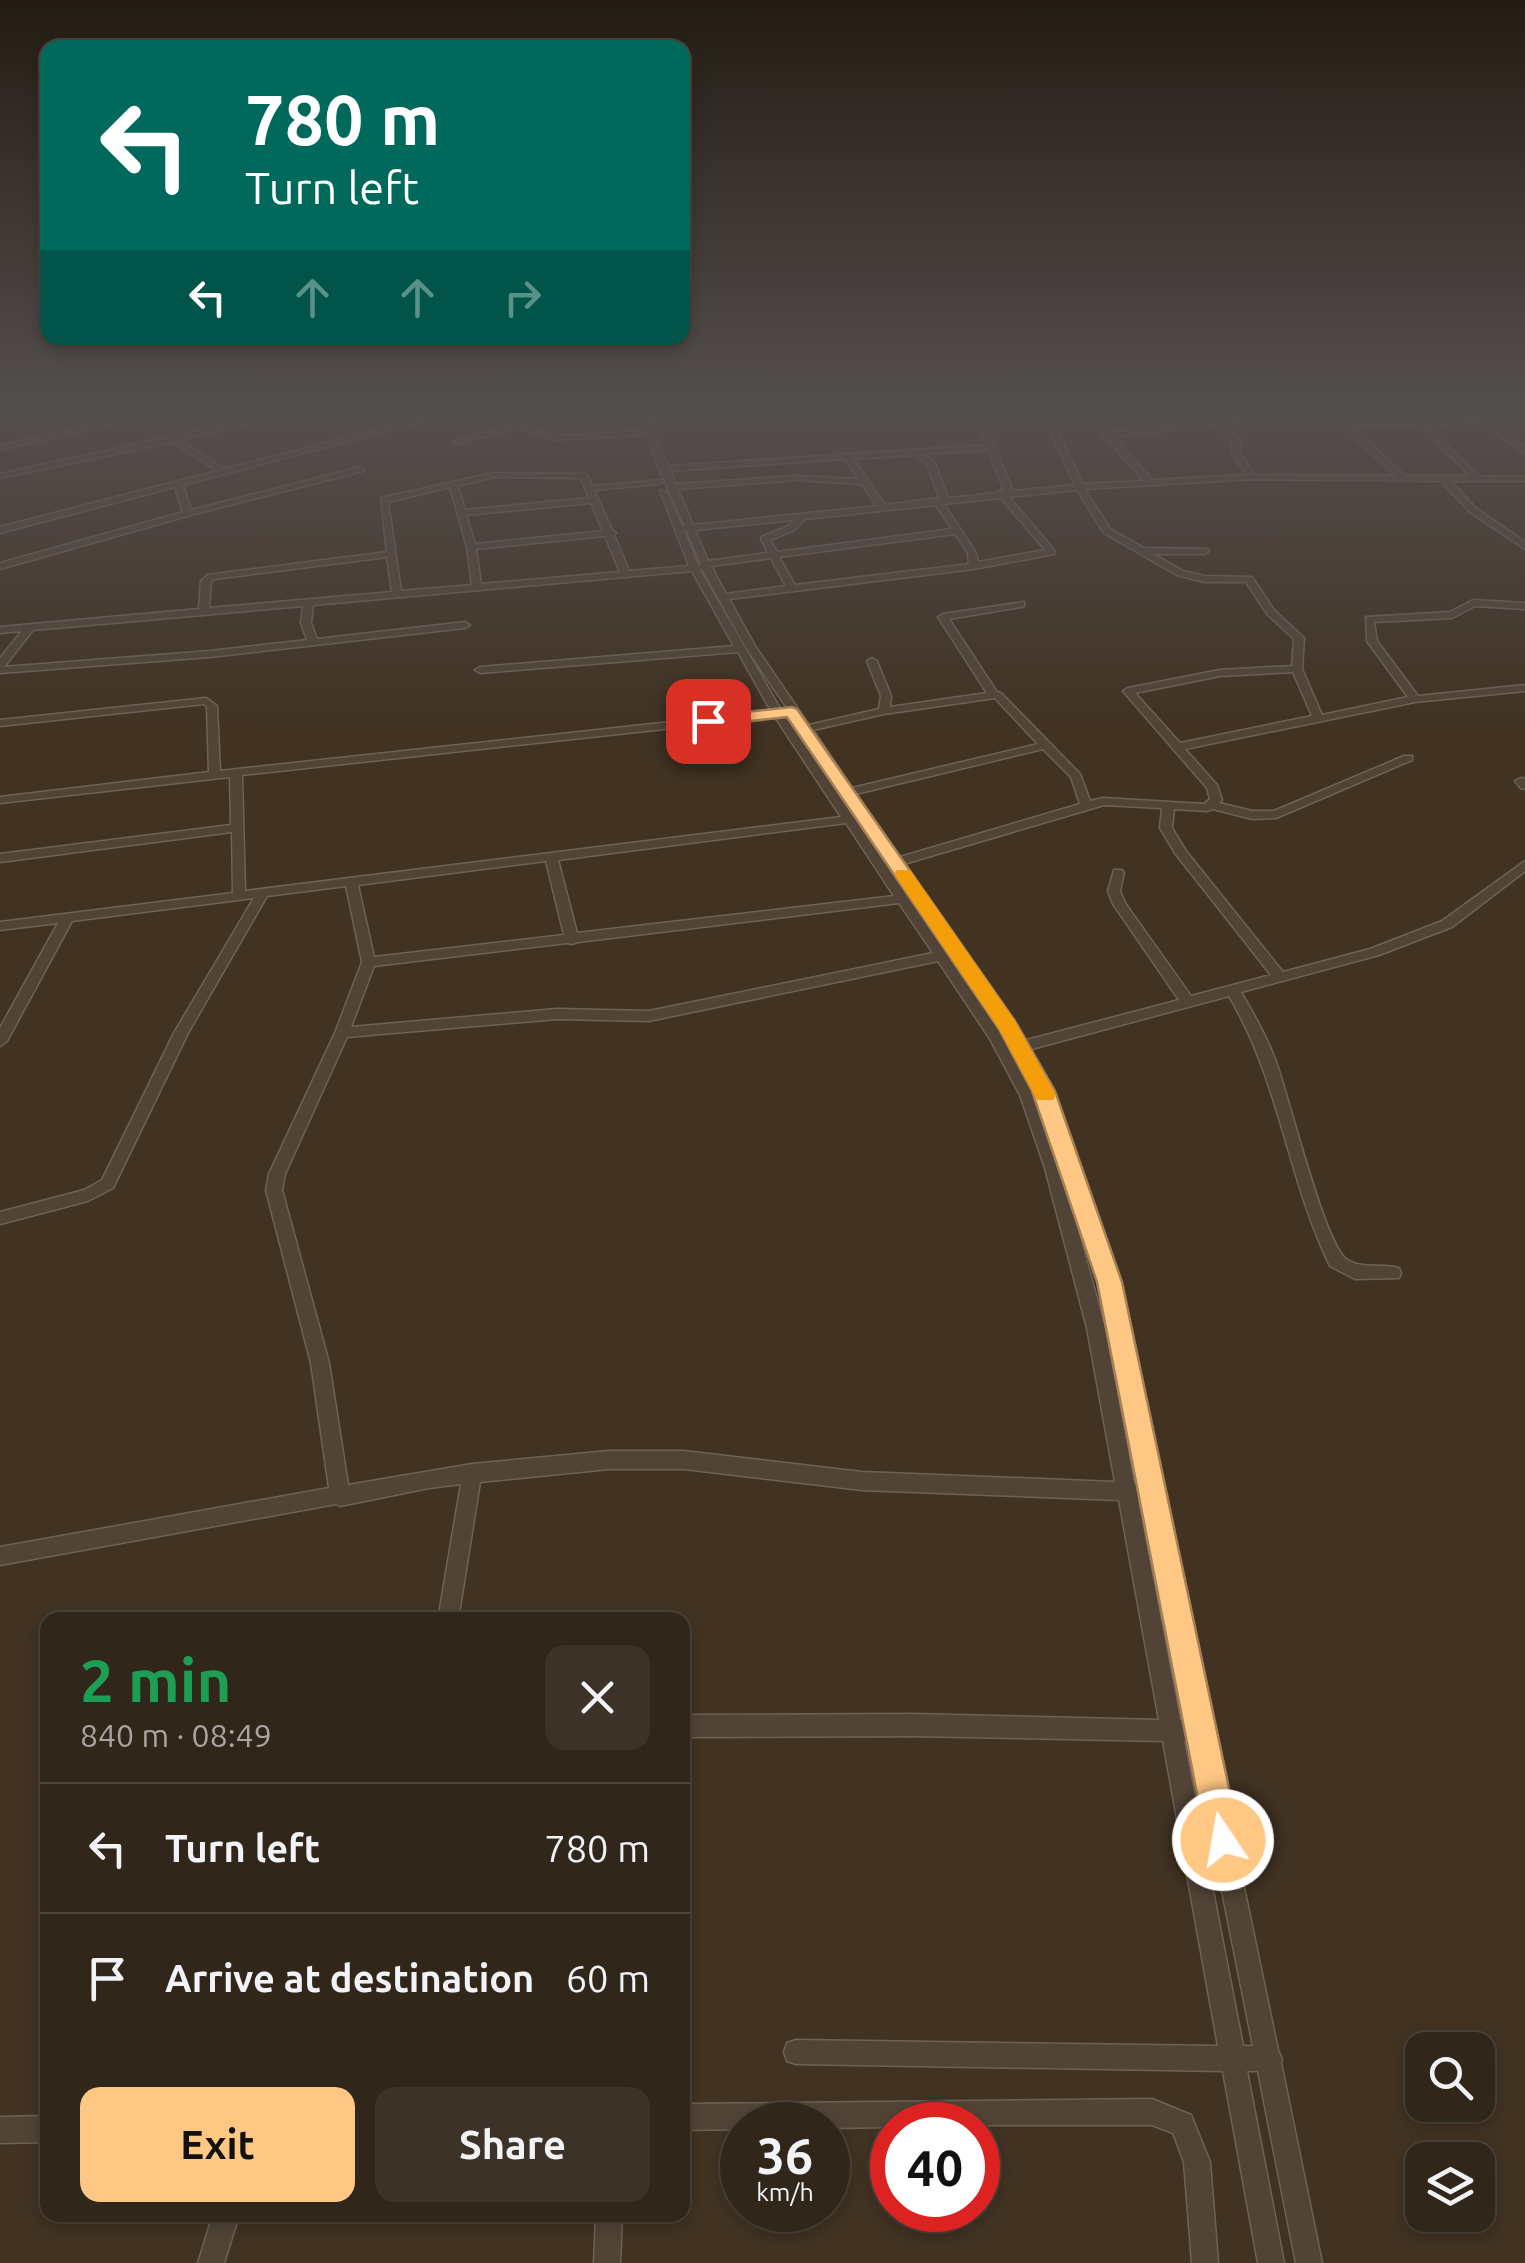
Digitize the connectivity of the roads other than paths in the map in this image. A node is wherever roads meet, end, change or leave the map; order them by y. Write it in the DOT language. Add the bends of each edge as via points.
graph roads {
  1 [pos="804,515"];
  2 [pos="56,516"];
  3 [pos="179,516"];
  4 [pos="386,516"];
  5 [pos="463,516"];
  6 [pos="604,516"];
  7 [pos="679,516"];
  8 [pos="798,516"];
  9 [pos="950,516"];
  10 [pos="1023,516"];
  11 [pos="1097,516"];
  12 [pos="1481,516"];
  13 [pos="684,528"];
  14 [pos="0,530"];
  15 [pos="958,530"];
  16 [pos="612,533"];
  17 [pos="1525,546"];
  18 [pos="472,547"];
  19 [pos="1206,551"];
  20 [pos="1144,552"];
  21 [pos="392,554"];
  22 [pos="774,554"];
  23 [pos="976,565"];
  24 [pos="0,566"];
  25 [pos="702,566"];
  26 [pos="626,574"];
  27 [pos="477,586"];
  28 [pos="792,588"];
  29 [pos="397,593"];
  30 [pos="722,597"];
  31 [pos="308,602"];
  32 [pos="1021,604"];
  33 [pos="1525,606"];
  34 [pos="204,611"];
  35 [pos="465,625"];
  36 [pos="30,627"];
  37 [pos="0,630"];
  38 [pos="312,640"];
  39 [pos="740,650"];
  40 [pos="872,661"];
  41 [pos="0,667"];
  42 [pos="480,670"];
  43 [pos="1295,670"];
  44 [pos="1525,688"];
  45 [pos="993,694"];
  46 [pos="1414,699"];
  47 [pos="884,711"];
  48 [pos="785,713"];
  49 [pos="1318,716"];
  50 [pos="0,724"];
  51 [pos="798,730"];
  52 [pos="1046,745"];
  53 [pos="1177,747"];
  54 [pos="1408,758"];
  55 [pos="236,772"];
  56 [pos="215,774"];
  57 [pos="841,794"];
  58 [pos="0,800"];
  59 [pos="1086,805"];
  60 [pos="1211,805"];
  61 [pos="1168,806"];
  62 [pos="857,818"];
  63 [pos="238,828"];
  64 [pos="0,858"];
  65 [pos="551,858"];
  66 [pos="889,864"];
  67 [pos="1523,871"];
  68 [pos="1118,873"];
  69 [pos="352,882"];
  70 [pos="264,893"];
  71 [pos="240,897"];
  72 [pos="912,898"];
  73 [pos="68,917"];
  74 [pos="0,926"];
  75 [pos="572,940"];
  76 [pos="950,954"];
  77 [pos="368,962"];
  78 [pos="1280,978"];
  79 [pos="1233,991"];
  80 [pos="1188,1002"];
  81 [pos="342,1034"];
  82 [pos="0,1041"];
  83 [pos="1020,1047"];
  84 [pos="0,1218"];
  85 [pos="1394,1273"];
  86 [pos="472,1473"];
  87 [pos="1124,1492"];
  88 [pos="1150,1492"];
  89 [pos="340,1497"];
  90 [pos="0,1556"];
  91 [pos="449,1612"];
  92 [pos="690,1726"];
  93 [pos="1171,1732"];
  94 [pos="1200,1732"];
  95 [pos="796,2052"];
  96 [pos="1234,2058"];
  97 [pos="1270,2059"];
  98 [pos="690,2116"];
  99 [pos="40,2129"];
  100 [pos="0,2130"];
  101 [pos="224,2222"];
  102 [pos="610,2222"];
  103 [pos="211,2263"];
  104 [pos="607,2263"];
  105 [pos="1205,2263"];
  106 [pos="1271,2263"];
  107 [pos="1309,2263"];
  1 -- 22 [label="street" via="766,539"];
  2 -- 14 [label="street"];
  3 -- 24 [label="street"];
  4 -- 21 [label="street"];
  5 -- 18 [label="street"];
  6 -- 16 [label="street"];
  7 -- 13 [label="street"];
  8 -- 13 [label="street"];
  9 -- 15 [label="street"];
  10 -- 23 [label="street" via="1051,552"];
  11 -- 20 [label="street" via="1107,531"];
  12 -- 17 [label="street"];
  13 -- 25 [label="street"];
  15 -- 22 [label="street"];
  15 -- 23 [label="street"];
  16 -- 18 [label="street"];
  16 -- 26 [label="street"];
  18 -- 27 [label="street"];
  19 -- 20 [label="street"];
  20 -- 43 [label="street" via="1195,578 1249,579 1270,612 1299,638"];
  21 -- 29 [label="street"];
  21 -- 34 [label="street" via="211,578"];
  22 -- 25 [label="street"];
  22 -- 28 [label="street"];
  23 -- 28 [label="street"];
  25 -- 26 [label="street"];
  25 -- 30 [label="street"];
  25 -- 39 [label="street"];
  26 -- 27 [label="street"];
  27 -- 29 [label="street"];
  28 -- 30 [label="street"];
  29 -- 31 [label="street"];
  30 -- 48 [label="street"];
  31 -- 34 [label="street"];
  31 -- 38 [label="street"];
  32 -- 45 [label="street" via="943,617"];
  33 -- 46 [label="street" via="1473,603 1452,615 1370,619 1372,640"];
  34 -- 36 [label="street"];
  35 -- 38 [label="street"];
  36 -- 37 [label="street"];
  36 -- 41 [label="street"];
  38 -- 41 [label="street" via="210,654"];
  39 -- 42 [label="street"];
  39 -- 48 [label="street"];
  40 -- 47 [label="street" via="886,696"];
  43 -- 49 [label="street"];
  43 -- 53 [label="street" via="1220,673 1129,689"];
  44 -- 46 [label="street"];
  45 -- 47 [label="street"];
  45 -- 52 [label="street"];
  46 -- 49 [label="street"];
  47 -- 51 [label="street"];
  48 -- 51 [label="street"];
  48 -- 55 [label="street"];
  49 -- 53 [label="street"];
  50 -- 56 [label="street" via="206,701 212,706"];
  51 -- 57 [label="street"];
  52 -- 57 [label="street"];
  52 -- 59 [label="street" via="1076,776"];
  53 -- 60 [label="street" via="1213,787"];
  54 -- 60 [label="street" via="1276,814"];
  55 -- 56 [label="street"];
  55 -- 63 [label="street"];
  56 -- 58 [label="street"];
  57 -- 62 [label="street"];
  59 -- 61 [label="street" via="1124,800"];
  59 -- 66 [label="street"];
  60 -- 61 [label="street"];
  61 -- 78 [label="street" via="1166,828 1181,853"];
  62 -- 65 [label="street"];
  62 -- 66 [label="street"];
  63 -- 64 [label="street"];
  63 -- 71 [label="street"];
  65 -- 69 [label="street"];
  65 -- 75 [label="street"];
  66 -- 72 [label="street"];
  67 -- 78 [label="street" via="1447,924"];
  68 -- 80 [label="street" via="1119,904"];
  69 -- 70 [label="street"];
  69 -- 77 [label="street"];
  70 -- 71 [label="street"];
  70 -- 84 [label="street" via="181,1032 108,1184 88,1196"];
  71 -- 73 [label="street"];
  72 -- 75 [label="street"];
  72 -- 76 [label="street"];
  73 -- 74 [label="street"];
  73 -- 82 [label="street"];
  75 -- 77 [label="street"];
  76 -- 81 [label="street" via="659,1015 557,1014"];
  76 -- 83 [label="street"];
  76 -- 87 [label="street" via="1027,1095 1053,1168 1093,1315"];
  77 -- 81 [label="street"];
  78 -- 79 [label="street"];
  79 -- 80 [label="street"];
  79 -- 85 [label="street" via="1273,1063 1336,1261 1355,1272"];
  80 -- 83 [label="street"];
  81 -- 89 [label="street" via="274,1190 320,1363"];
  83 -- 88 [label="street" via="1056,1124 1109,1282"];
  86 -- 87 [label="street" via="684,1460 862,1481"];
  86 -- 89 [label="street"];
  86 -- 91 [label="street"];
  87 -- 88 [label="street"];
  87 -- 93 [label="street"];
  88 -- 94 [label="street"];
  89 -- 90 [label="street"];
  92 -- 93 [label="street"];
  93 -- 94 [label="street"];
  93 -- 96 [label="street"];
  94 -- 97 [label="street"];
  95 -- 96 [label="street"];
  96 -- 97 [label="street"];
  96 -- 106 [label="street"];
  97 -- 107 [label="street"];
  98 -- 105 [label="street" via="1166,2116 1182,2124 1197,2162"];
  99 -- 100 [label="street"];
  101 -- 103 [label="street"];
  102 -- 104 [label="street"];
}
